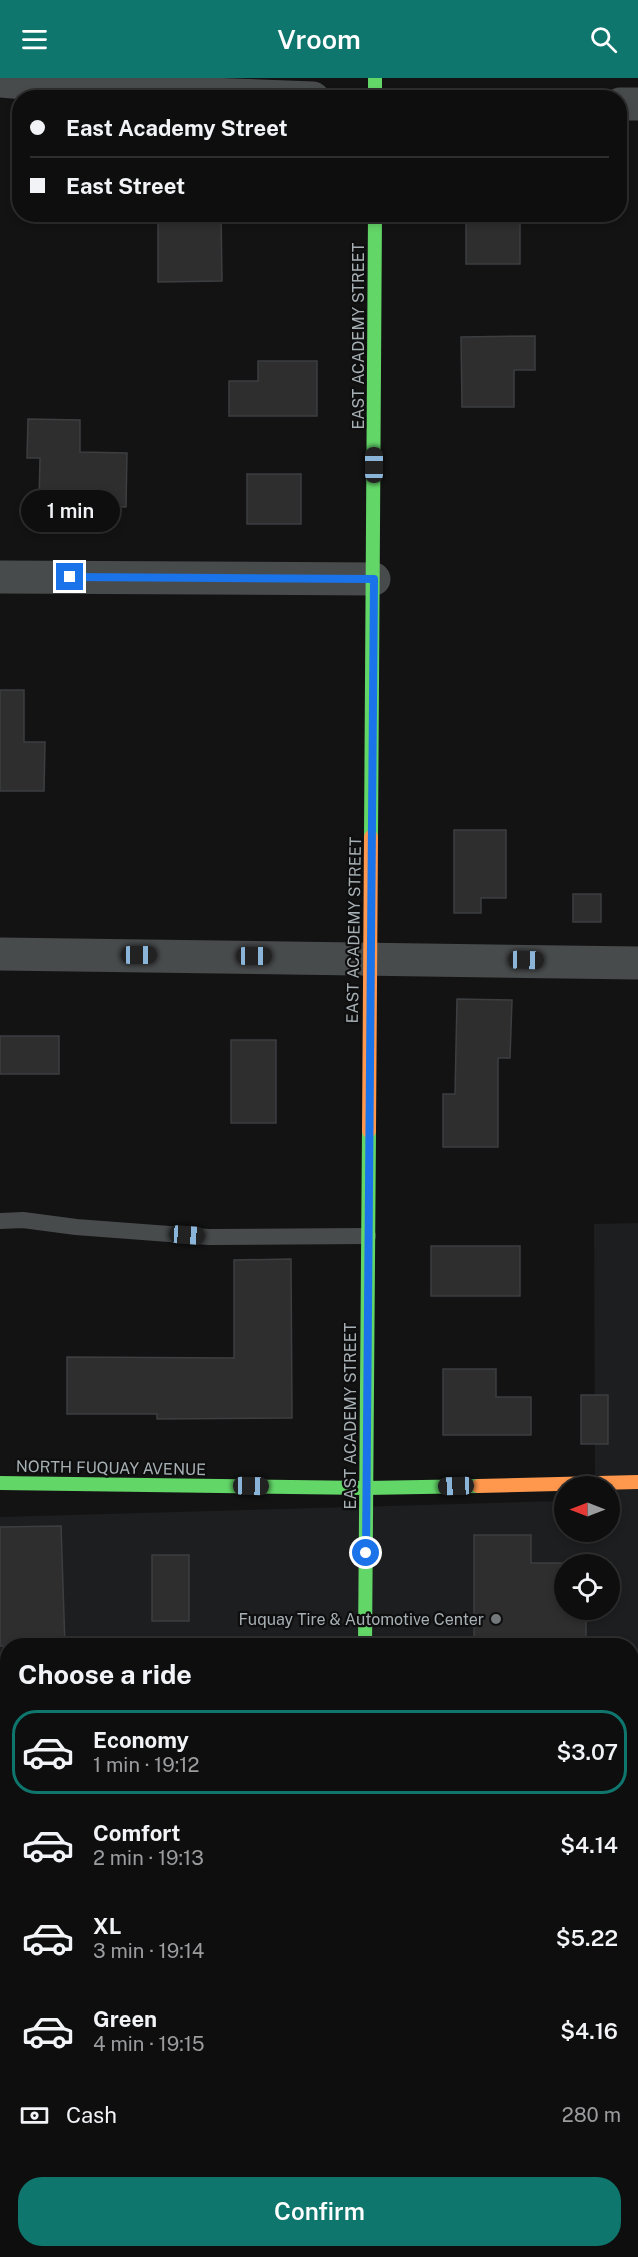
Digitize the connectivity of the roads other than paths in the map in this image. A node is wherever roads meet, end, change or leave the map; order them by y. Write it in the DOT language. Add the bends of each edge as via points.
graph roads {
  1 [pos="0,81"];
  2 [pos="102,90"];
  3 [pos="375,222"];
  4 [pos="0,577"];
  5 [pos="374,579"];
  6 [pos="0,954"];
  7 [pos="370,957"];
  8 [pos="638,963"];
  9 [pos="0,1221"];
  10 [pos="368,1236"];
  11 [pos="638,1482"];
  12 [pos="0,1483"];
  13 [pos="366,1488"];
  14 [pos="365,1638"];
  1 -- 2 [label="street"];
  3 -- 5 [label="street, EAST ACADEMY STREET"];
  4 -- 5 [label="street"];
  5 -- 7 [label="street, EAST ACADEMY STREET"];
  6 -- 7 [label="street"];
  7 -- 8 [label="street"];
  7 -- 10 [label="street, EAST ACADEMY STREET"];
  9 -- 10 [label="lane" via="209,1237"];
  10 -- 13 [label="street, EAST ACADEMY STREET"];
  11 -- 13 [label="street, NORTH FUQUAY AVENUE"];
  12 -- 13 [label="street, NORTH FUQUAY AVENUE"];
  13 -- 14 [label="street, EAST ACADEMY STREET"];
}
